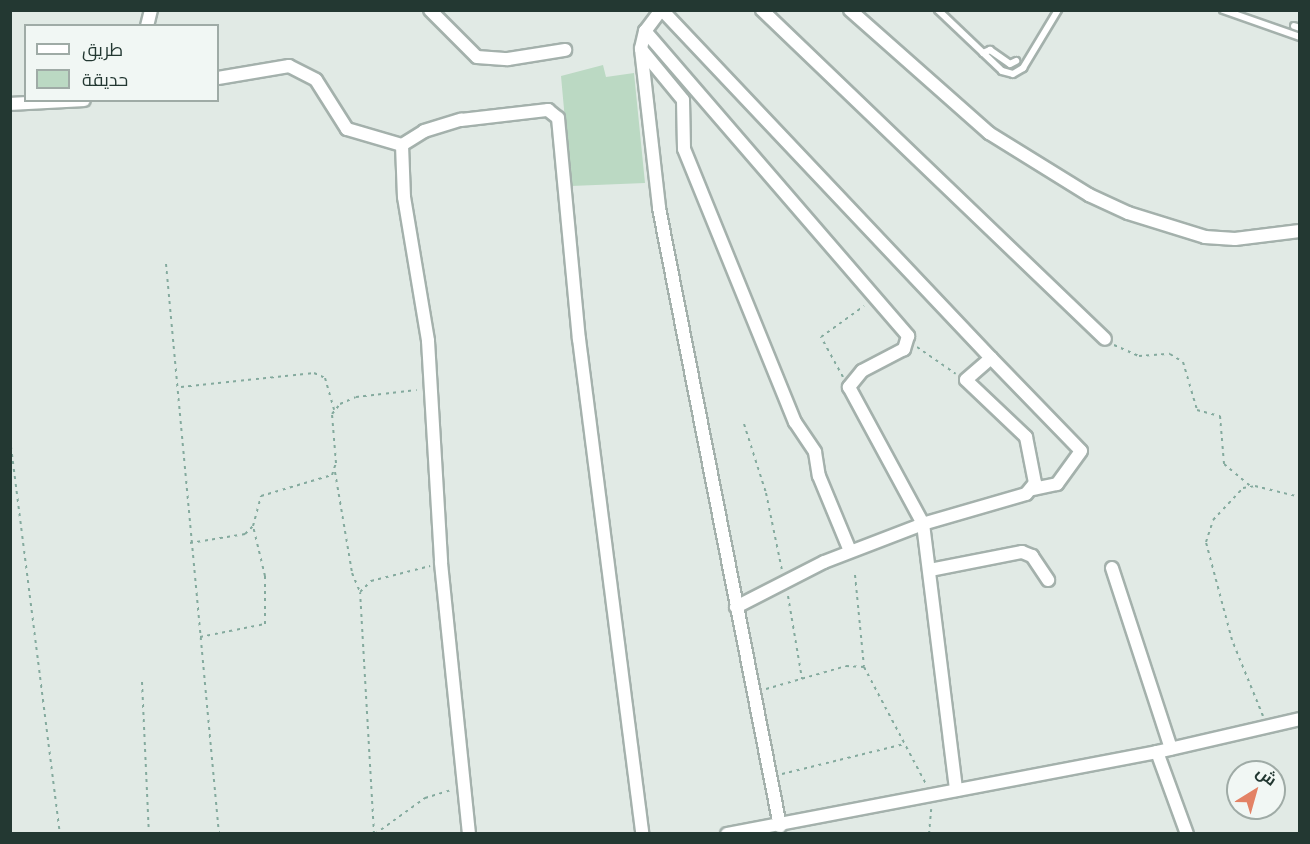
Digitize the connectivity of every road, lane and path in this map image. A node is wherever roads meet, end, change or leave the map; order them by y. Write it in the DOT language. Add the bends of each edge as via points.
graph roads {
  1 [pos="430,10"];
  2 [pos="661,10"];
  3 [pos="762,10"];
  4 [pos="850,10"];
  5 [pos="938,10"];
  6 [pos="1058,10"];
  7 [pos="1223,10"];
  8 [pos="645,31"];
  9 [pos="1299,37"];
  10 [pos="641,49"];
  11 [pos="565,50"];
  12 [pos="983,54"];
  13 [pos="1016,61"];
  14 [pos="219,78"];
  15 [pos="47,102"];
  16 [pos="10,104"];
  17 [pos="402,145"];
  18 [pos="1299,231"];
  19 [pos="166,264"];
  20 [pos="876,298"];
  21 [pos="1105,339"];
  22 [pos="909,342"];
  23 [pos="991,358"];
  24 [pos="966,380"];
  25 [pos="181,387"];
  26 [pos="849,387"];
  27 [pos="429,388"];
  28 [pos="334,410"];
  29 [pos="744,424"];
  30 [pos="10,439"];
  31 [pos="335,472"];
  32 [pos="1250,486"];
  33 [pos="1033,489"];
  34 [pos="1299,497"];
  35 [pos="923,524"];
  36 [pos="253,526"];
  37 [pos="190,543"];
  38 [pos="850,551"];
  39 [pos="441,563"];
  40 [pos="1112,568"];
  41 [pos="930,570"];
  42 [pos="855,575"];
  43 [pos="1048,580"];
  44 [pos="785,582"];
  45 [pos="360,592"];
  46 [pos="736,607"];
  47 [pos="200,637"];
  48 [pos="864,667"];
  49 [pos="802,679"];
  50 [pos="142,682"];
  51 [pos="752,693"];
  52 [pos="1299,719"];
  53 [pos="1267,727"];
  54 [pos="905,743"];
  55 [pos="1171,749"];
  56 [pos="1157,752"];
  57 [pos="770,777"];
  58 [pos="463,787"];
  59 [pos="956,790"];
  60 [pos="932,795"];
  61 [pos="780,826"];
  62 [pos="60,834"];
  63 [pos="149,834"];
  64 [pos="219,834"];
  65 [pos="374,834"];
  66 [pos="469,834"];
  67 [pos="642,834"];
  68 [pos="727,834"];
  69 [pos="929,834"];
  70 [pos="1187,834"];
  1 -- 11 [label="street" via="477,57 508,59"];
  2 -- 8 [label="street"];
  2 -- 23 [label="street" via="872,238"];
  3 -- 21 [label="street"];
  4 -- 18 [label="street" via="989,133 1089,195 1128,213 1205,237 1235,239"];
  5 -- 12 [label="lane"];
  6 -- 12 [label="lane" via="1019,71 1002,71"];
  7 -- 9 [label="lane"];
  8 -- 10 [label="street"];
  8 -- 20 [label="street"];
  10 -- 38 [label="street" via="683,100 684,149 795,422 815,452 819,476"];
  10 -- 46 [label="street" via="659,208"];
  12 -- 13 [label="lane" via="990,50 1010,64"];
  14 -- 17 [label="street" via="289,66 316,80 347,129"];
  15 -- 16 [label="street"];
  17 -- 27 [label="street" via="404,197 428,341"];
  17 -- 67 [label="street" via="424,131 461,120 548,110 558,118 579,339"];
  19 -- 25 [label="path"];
  20 -- 22 [label="street"];
  20 -- 26 [label="path" via="821,337"];
  21 -- 32 [label="path" via="1139,356 1170,354 1183,362 1197,410 1220,416 1226,467"];
  22 -- 24 [label="path"];
  22 -- 26 [label="street" via="853,378"];
  23 -- 24 [label="street"];
  23 -- 33 [label="street" via="1081,451 1057,484"];
  24 -- 33 [label="street" via="1026,437"];
  25 -- 28 [label="path" via="314,374 325,378"];
  25 -- 37 [label="path"];
  26 -- 35 [label="street"];
  27 -- 28 [label="path" via="356,397"];
  27 -- 39 [label="street"];
  28 -- 31 [label="path"];
  29 -- 44 [label="path" via="766,493"];
  30 -- 62 [label="path"];
  31 -- 36 [label="path" via="261,496"];
  31 -- 45 [label="path" via="352,573"];
  32 -- 34 [label="path"];
  32 -- 53 [label="path" via="1236,493 1213,520 1207,554 1232,640"];
  33 -- 35 [label="street"];
  35 -- 38 [label="street"];
  35 -- 41 [label="street"];
  36 -- 37 [label="path" via="244,534"];
  36 -- 47 [label="path" via="265,576 265,624"];
  37 -- 47 [label="path"];
  38 -- 44 [label="street"];
  39 -- 45 [label="path" via="370,581"];
  39 -- 58 [label="street"];
  40 -- 55 [label="street"];
  41 -- 43 [label="street" via="1022,552 1032,556"];
  41 -- 59 [label="street"];
  42 -- 48 [label="path"];
  44 -- 46 [label="street"];
  44 -- 49 [label="path"];
  45 -- 65 [label="path"];
  46 -- 51 [label="street"];
  47 -- 64 [label="path"];
  48 -- 49 [label="path" via="846,666"];
  48 -- 54 [label="path"];
  49 -- 51 [label="path"];
  50 -- 63 [label="path"];
  51 -- 57 [label="street"];
  52 -- 53 [label="street"];
  53 -- 55 [label="street"];
  54 -- 57 [label="path"];
  54 -- 60 [label="path"];
  55 -- 56 [label="street"];
  56 -- 59 [label="street"];
  56 -- 70 [label="street"];
  57 -- 61 [label="street"];
  58 -- 65 [label="path" via="425,798"];
  58 -- 66 [label="street"];
  59 -- 60 [label="street"];
  60 -- 61 [label="street"];
  60 -- 69 [label="path"];
  61 -- 68 [label="street"];
}
